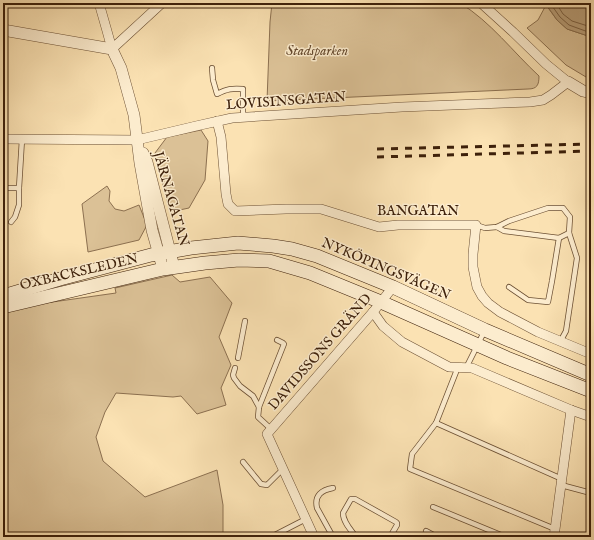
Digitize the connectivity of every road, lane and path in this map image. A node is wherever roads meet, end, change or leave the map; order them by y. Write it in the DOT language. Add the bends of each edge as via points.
graph roads {
  1 [pos="99,3"];
  2 [pos="162,3"];
  3 [pos="481,3"];
  4 [pos="3,30"];
  5 [pos="112,49"];
  6 [pos="212,68"];
  7 [pos="568,82"];
  8 [pos="591,93"];
  9 [pos="243,117"];
  10 [pos="217,121"];
  11 [pos="3,139"];
  12 [pos="22,139"];
  13 [pos="137,140"];
  14 [pos="3,188"];
  15 [pos="19,188"];
  16 [pos="11,222"];
  17 [pos="476,225"];
  18 [pos="497,227"];
  19 [pos="569,232"];
  20 [pos="559,238"];
  21 [pos="164,253"];
  22 [pos="168,268"];
  23 [pos="393,287"];
  24 [pos="509,287"];
  25 [pos="3,296"];
  26 [pos="3,307"];
  27 [pos="377,307"];
  28 [pos="245,321"];
  29 [pos="485,330"];
  30 [pos="277,340"];
  31 [pos="560,342"];
  32 [pos="478,345"];
  33 [pos="591,354"];
  34 [pos="238,358"];
  35 [pos="462,367"];
  36 [pos="235,368"];
  37 [pos="591,375"];
  38 [pos="591,391"];
  39 [pos="259,407"];
  40 [pos="571,410"];
  41 [pos="591,417"];
  42 [pos="436,423"];
  43 [pos="269,431"];
  44 [pos="243,462"];
  45 [pos="283,469"];
  46 [pos="561,482"];
  47 [pos="333,488"];
  48 [pos="591,493"];
  49 [pos="433,507"];
  50 [pos="306,519"];
  51 [pos="426,531"];
  52 [pos="554,533"];
  53 [pos="271,537"];
  54 [pos="314,537"];
  55 [pos="333,537"];
  56 [pos="356,537"];
  57 [pos="390,537"];
  58 [pos="438,537"];
  59 [pos="510,537"];
  1 -- 5 [label="street, JÄRNAGATAN"];
  2 -- 5 [label="street"];
  3 -- 7 [label="street"];
  4 -- 5 [label="street"];
  5 -- 13 [label="street, JÄRNAGATAN" via="121,68 134,115"];
  6 -- 9 [label="lane" via="218,94 233,88 243,89"];
  7 -- 8 [label="street"];
  7 -- 9 [label="street, LOVISINSGATAN" via="544,100 530,102"];
  9 -- 10 [label="street, LOVISINSGATAN"];
  10 -- 13 [label="street, LOVISINSGATAN"];
  10 -- 17 [label="street, BANGATAN" via="221,136 226,194 228,204 235,211 321,209 379,227"];
  11 -- 12 [label="street, LOVISINSGATAN"];
  12 -- 13 [label="street, LOVISINSGATAN"];
  12 -- 15 [label="lane"];
  13 -- 21 [label="street, JÄRNAGATAN" via="152,230"];
  14 -- 15 [label="lane"];
  15 -- 16 [label="lane" via="19,206"];
  17 -- 18 [label="lane" via="485,228"];
  17 -- 31 [label="street, BANGATAN" via="473,266 477,287 482,296 500,312"];
  18 -- 19 [label="lane" via="548,208 563,208 570,216"];
  18 -- 20 [label="lane" via="504,231"];
  19 -- 20 [label="lane"];
  19 -- 31 [label="lane" via="577,258 566,331"];
  20 -- 24 [label="lane" via="548,302 528,300"];
  21 -- 22 [label="street, JÄRNAGATAN"];
  21 -- 23 [label="main road, NYKÖPINGSVÄGEN" via="238,243 273,246 317,256"];
  21 -- 25 [label="main road, OXBACKSLEDEN"];
  22 -- 26 [label="main road, OXBACKSLEDEN"];
  22 -- 27 [label="main road" via="239,260 269,261 310,272"];
  23 -- 27 [label="street, DAVIDSSONS GRÄND"];
  23 -- 29 [label="main road, NYKÖPINGSVÄGEN"];
  27 -- 32 [label="main road"];
  27 -- 35 [label="street" via="382,326 402,342 449,366"];
  27 -- 43 [label="street, DAVIDSSONS GRÄND"];
  28 -- 34 [label="lane"];
  29 -- 32 [label="lane"];
  29 -- 37 [label="main road, NYKÖPINGSVÄGEN"];
  30 -- 39 [label="lane" via="284,344"];
  31 -- 33 [label="street, BANGATAN"];
  32 -- 35 [label="lane"];
  32 -- 38 [label="main road"];
  35 -- 40 [label="street" via="472,368"];
  35 -- 42 [label="lane"];
  36 -- 39 [label="lane" via="234,378 253,396"];
  39 -- 43 [label="lane" via="258,417"];
  40 -- 41 [label="street"];
  40 -- 46 [label="street"];
  42 -- 46 [label="lane"];
  42 -- 52 [label="lane" via="412,454 410,469"];
  43 -- 45 [label="street"];
  44 -- 45 [label="lane" via="261,484 267,485"];
  45 -- 50 [label="street"];
  46 -- 48 [label="lane"];
  46 -- 52 [label="street"];
  47 -- 55 [label="lane" via="323,491 316,504"];
  49 -- 59 [label="lane"];
  50 -- 53 [label="lane"];
  50 -- 54 [label="street"];
  51 -- 58 [label="lane"];
  56 -- 57 [label="lane" via="343,515 351,499 396,522 397,525"];
}
